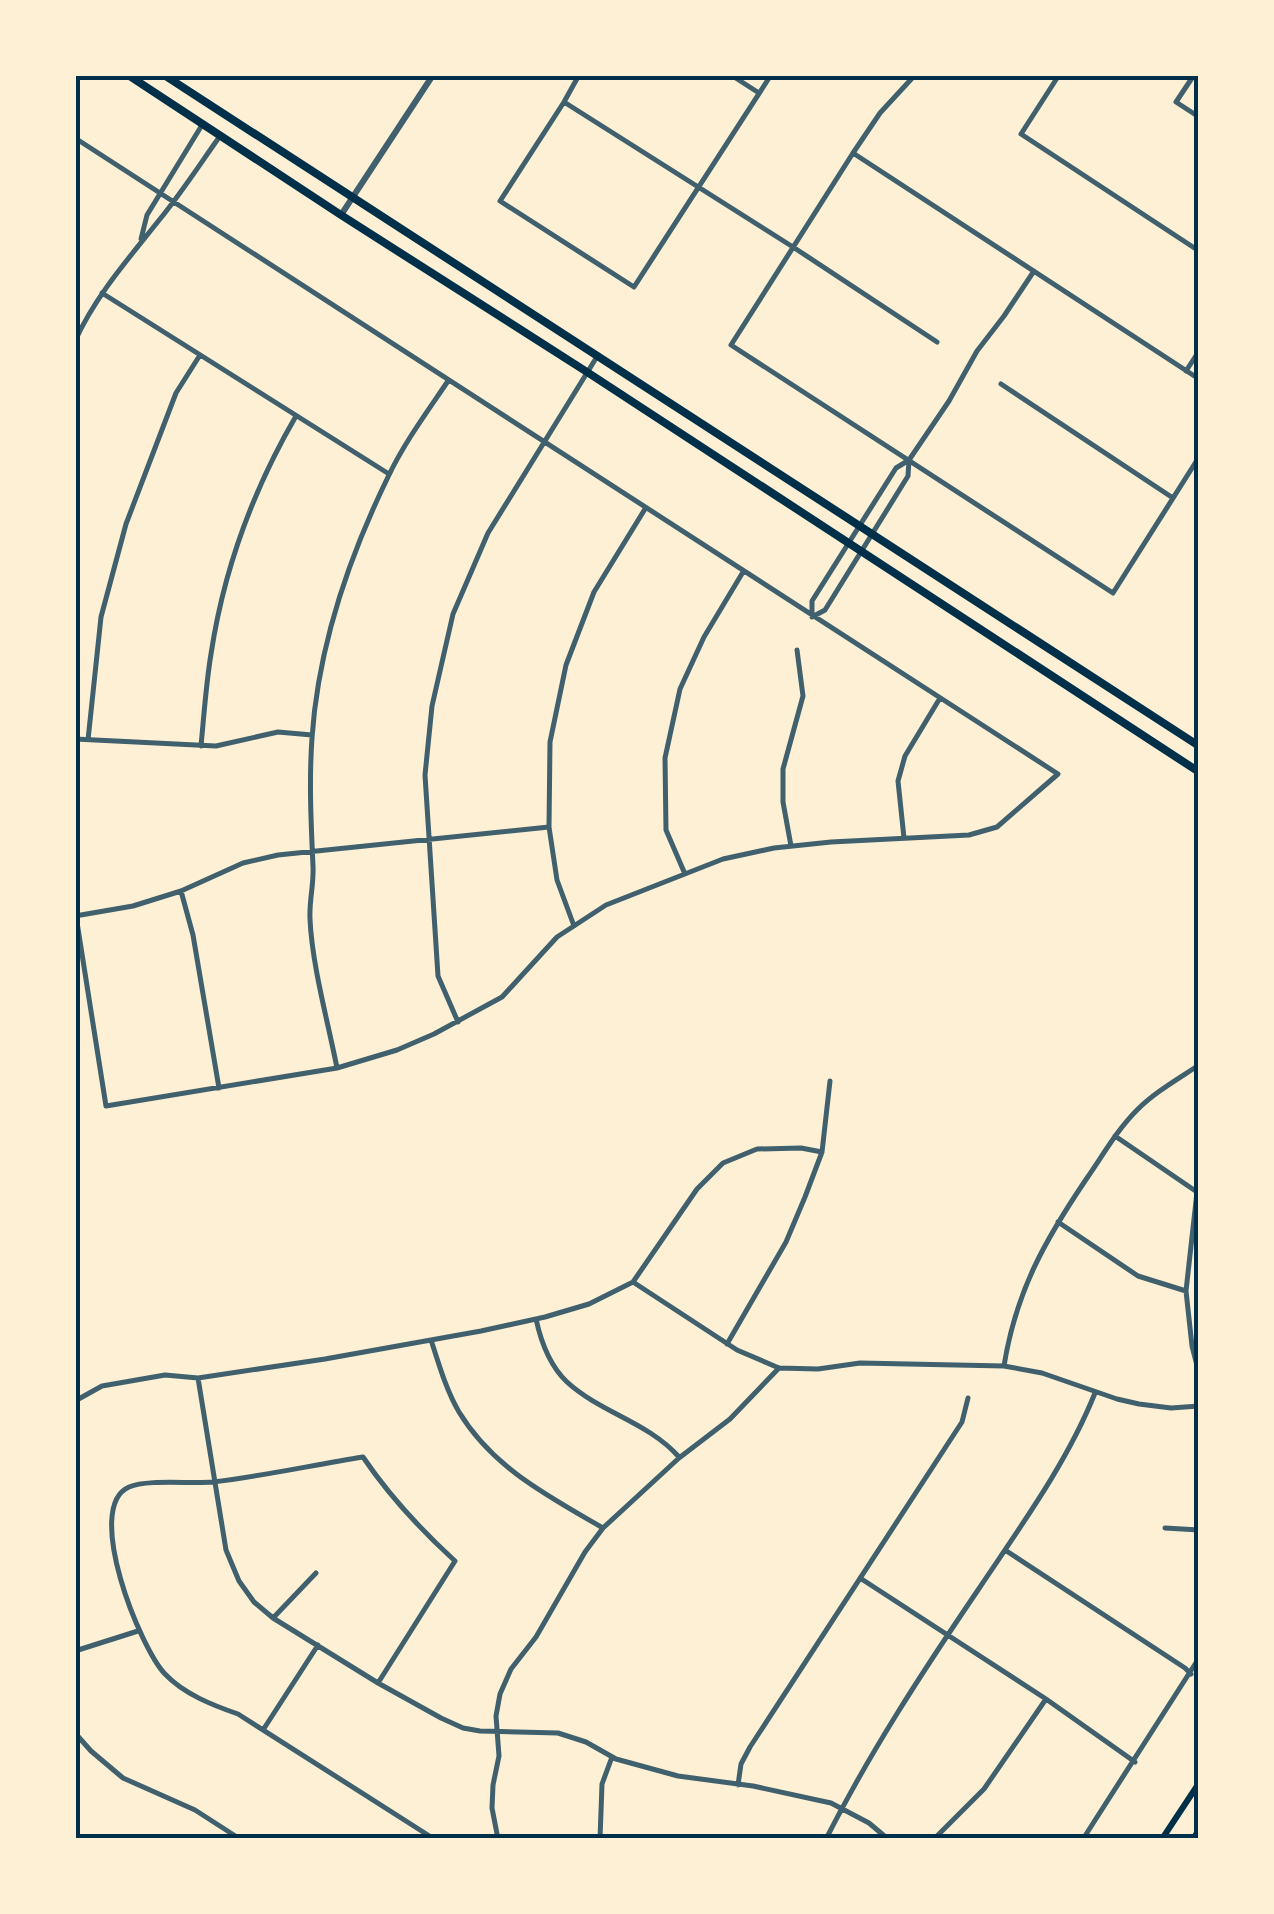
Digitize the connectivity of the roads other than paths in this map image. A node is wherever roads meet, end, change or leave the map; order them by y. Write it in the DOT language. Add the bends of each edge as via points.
graph roads {
  1 [pos="128,75"];
  2 [pos="164,75"];
  3 [pos="434,75"];
  4 [pos="579,75"];
  5 [pos="731,75"];
  6 [pos="771,75"];
  7 [pos="915,75"];
  8 [pos="1059,75"];
  9 [pos="1194,75"];
  10 [pos="759,93"];
  11 [pos="564,102"];
  12 [pos="1199,117"];
  13 [pos="202,125"];
  14 [pos="220,136"];
  15 [pos="75,138"];
  16 [pos="853,153"];
  17 [pos="698,186"];
  18 [pos="160,192"];
  19 [pos="352,198"];
  20 [pos="174,202"];
  21 [pos="341,215"];
  22 [pos="140,242"];
  23 [pos="794,247"];
  24 [pos="1199,251"];
  25 [pos="1034,271"];
  26 [pos="102,293"];
  27 [pos="75,340"];
  28 [pos="936,342"];
  29 [pos="1199,352"];
  30 [pos="200,355"];
  31 [pos="598,355"];
  32 [pos="1186,371"];
  33 [pos="588,372"];
  34 [pos="1199,380"];
  35 [pos="448,381"];
  36 [pos="1001,384"];
  37 [pos="296,416"];
  38 [pos="543,443"];
  39 [pos="1199,456"];
  40 [pos="909,460"];
  41 [pos="389,474"];
  42 [pos="1172,498"];
  43 [pos="645,509"];
  44 [pos="860,525"];
  45 [pos="872,534"];
  46 [pos="849,542"];
  47 [pos="862,551"];
  48 [pos="743,572"];
  49 [pos="812,617"];
  50 [pos="796,650"];
  51 [pos="940,698"];
  52 [pos="312,735"];
  53 [pos="75,739"];
  54 [pos="88,740"];
  55 [pos="201,746"];
  56 [pos="1199,746"];
  57 [pos="1199,772"];
  58 [pos="549,827"];
  59 [pos="904,838"];
  60 [pos="430,839"];
  61 [pos="791,846"];
  62 [pos="312,852"];
  63 [pos="685,874"];
  64 [pos="181,891"];
  65 [pos="75,916"];
  66 [pos="574,926"];
  67 [pos="458,1022"];
  68 [pos="1199,1065"];
  69 [pos="337,1068"];
  70 [pos="830,1082"];
  71 [pos="219,1088"];
  72 [pos="1116,1136"];
  73 [pos="822,1152"];
  74 [pos="1197,1192"];
  75 [pos="1057,1222"];
  76 [pos="632,1282"];
  77 [pos="1186,1291"];
  78 [pos="536,1319"];
  79 [pos="431,1340"];
  80 [pos="728,1344"];
  81 [pos="1004,1366"];
  82 [pos="779,1368"];
  83 [pos="1199,1374"];
  84 [pos="198,1378"];
  85 [pos="1095,1392"];
  86 [pos="968,1398"];
  87 [pos="75,1401"];
  88 [pos="1199,1406"];
  89 [pos="679,1458"];
  90 [pos="216,1481"];
  91 [pos="603,1528"];
  92 [pos="1165,1528"];
  93 [pos="1199,1530"];
  94 [pos="1005,1550"];
  95 [pos="316,1573"];
  96 [pos="860,1578"];
  97 [pos="273,1618"];
  98 [pos="138,1631"];
  99 [pos="948,1635"];
  100 [pos="318,1645"];
  101 [pos="75,1651"];
  102 [pos="1199,1658"];
  103 [pos="1190,1674"];
  104 [pos="378,1683"];
  105 [pos="1046,1700"];
  106 [pos="262,1730"];
  107 [pos="498,1731"];
  108 [pos="75,1733"];
  109 [pos="612,1757"];
  110 [pos="1134,1762"];
  111 [pos="1199,1783"];
  112 [pos="738,1785"];
  113 [pos="842,1808"];
  114 [pos="1199,1830"];
  115 [pos="430,1838"];
  116 [pos="240,1839"];
  117 [pos="440,1839"];
  118 [pos="498,1839"];
  119 [pos="600,1839"];
  120 [pos="826,1839"];
  121 [pos="888,1839"];
  122 [pos="934,1839"];
  123 [pos="1083,1839"];
  124 [pos="1162,1839"];
  125 [pos="1193,1839"];
  1 -- 13 [label="main road"];
  2 -- 19 [label="main road"];
  3 -- 19 [label="street"];
  4 -- 11 [label="street"];
  5 -- 10 [label="street"];
  6 -- 10 [label="street"];
  7 -- 16 [label="street"];
  8 -- 24 [label="street" via="1020,134"];
  9 -- 12 [label="street" via="1176,102"];
  10 -- 17 [label="street"];
  11 -- 17 [label="street"];
  11 -- 17 [label="street" via="500,201 634,287"];
  13 -- 14 [label="main road"];
  13 -- 18 [label="street"];
  14 -- 20 [label="street"];
  14 -- 21 [label="main road"];
  15 -- 18 [label="street"];
  16 -- 23 [label="street"];
  16 -- 25 [label="street"];
  17 -- 23 [label="street"];
  18 -- 20 [label="street"];
  18 -- 22 [label="street"];
  19 -- 21 [label="street"];
  19 -- 31 [label="main road"];
  20 -- 22 [label="street"];
  20 -- 35 [label="street"];
  21 -- 33 [label="main road"];
  22 -- 26 [label="street"];
  23 -- 28 [label="street"];
  23 -- 40 [label="street" via="731,345"];
  25 -- 32 [label="street"];
  25 -- 40 [label="street"];
  26 -- 27 [label="street"];
  26 -- 30 [label="street"];
  29 -- 32 [label="street"];
  30 -- 37 [label="street"];
  30 -- 54 [label="street" via="176,393 126,524 102,617"];
  31 -- 33 [label="street"];
  31 -- 44 [label="main road"];
  32 -- 34 [label="street"];
  33 -- 38 [label="street"];
  33 -- 46 [label="main road"];
  35 -- 38 [label="street"];
  35 -- 41 [label="street"];
  36 -- 42 [label="street"];
  37 -- 41 [label="street"];
  37 -- 55 [label="street" via="247,514 226,579"];
  38 -- 43 [label="street"];
  38 -- 60 [label="street" via="488,533 453,614 432,706 425,775"];
  39 -- 42 [label="street"];
  40 -- 42 [label="street" via="1113,592"];
  40 -- 44 [label="street" via="896,468"];
  40 -- 45 [label="street" via="908,476"];
  41 -- 52 [label="street" via="335,614"];
  43 -- 48 [label="street"];
  43 -- 58 [label="street" via="594,592 566,664 550,742"];
  44 -- 45 [label="main road"];
  44 -- 46 [label="street"];
  45 -- 47 [label="street"];
  45 -- 56 [label="main road"];
  46 -- 47 [label="main road"];
  46 -- 49 [label="street" via="812,602"];
  47 -- 49 [label="street" via="824,610"];
  47 -- 57 [label="main road"];
  48 -- 49 [label="street"];
  48 -- 63 [label="street" via="680,689 665,758 666,830"];
  49 -- 51 [label="street"];
  50 -- 61 [label="street" via="804,696 783,768 782,802"];
  51 -- 59 [label="street" via="905,756 898,781"];
  51 -- 59 [label="street" via="1058,774 997,827"];
  52 -- 55 [label="street" via="278,732"];
  52 -- 62 [label="street"];
  53 -- 54 [label="street"];
  54 -- 55 [label="street"];
  58 -- 60 [label="street"];
  58 -- 66 [label="street" via="557,880"];
  59 -- 61 [label="street"];
  60 -- 62 [label="street"];
  60 -- 67 [label="street" via="438,976"];
  61 -- 63 [label="street"];
  62 -- 64 [label="street" via="243,863"];
  62 -- 69 [label="street" via="310,922"];
  63 -- 66 [label="street" via="606,905"];
  64 -- 65 [label="street"];
  64 -- 71 [label="street"];
  65 -- 71 [label="street" via="106,1106"];
  66 -- 67 [label="street" via="502,998"];
  67 -- 69 [label="street"];
  68 -- 72 [label="street" via="1137,1110"];
  69 -- 71 [label="street"];
  70 -- 73 [label="street"];
  72 -- 74 [label="street"];
  72 -- 75 [label="street"];
  73 -- 76 [label="street" via="756,1150 723,1163"];
  73 -- 80 [label="street" via="786,1242"];
  74 -- 77 [label="street"];
  75 -- 77 [label="street" via="1138,1276"];
  75 -- 81 [label="street" via="1027,1280"];
  76 -- 78 [label="street" via="589,1304"];
  76 -- 80 [label="street"];
  77 -- 83 [label="street"];
  78 -- 79 [label="street"];
  78 -- 89 [label="street" via="550,1361 567,1382 656,1436"];
  79 -- 84 [label="street"];
  79 -- 91 [label="street" via="458,1411 495,1458"];
  80 -- 82 [label="street"];
  81 -- 82 [label="street"];
  81 -- 85 [label="street"];
  82 -- 89 [label="street" via="730,1419"];
  84 -- 87 [label="street" via="166,1375 102,1386"];
  84 -- 90 [label="street"];
  85 -- 88 [label="street" via="1140,1404"];
  85 -- 94 [label="street" via="1080,1432"];
  86 -- 96 [label="street" via="962,1422"];
  89 -- 91 [label="street"];
  90 -- 97 [label="street" via="226,1550 239,1581"];
  90 -- 98 [label="street" via="149,1484 118,1496 112,1540"];
  90 -- 104 [label="street" via="363,1457 398,1506 455,1561"];
  91 -- 107 [label="street" via="511,1669 500,1694"];
  92 -- 93 [label="street"];
  94 -- 99 [label="street"];
  94 -- 103 [label="street"];
  95 -- 97 [label="street"];
  96 -- 99 [label="street"];
  96 -- 112 [label="street" via="750,1747"];
  97 -- 100 [label="street"];
  98 -- 101 [label="street"];
  98 -- 106 [label="street" via="180,1688"];
  99 -- 105 [label="street"];
  99 -- 113 [label="street"];
  100 -- 104 [label="street"];
  100 -- 106 [label="street"];
  102 -- 103 [label="street"];
  103 -- 110 [label="street"];
  104 -- 107 [label="street" via="463,1728"];
  105 -- 110 [label="street"];
  105 -- 122 [label="street" via="984,1789"];
  106 -- 115 [label="street"];
  107 -- 109 [label="street" via="558,1733"];
  107 -- 118 [label="street" via="492,1808"];
  108 -- 116 [label="street" via="123,1778"];
  109 -- 112 [label="street"];
  109 -- 119 [label="street" via="602,1784"];
  110 -- 123 [label="street"];
  111 -- 124 [label="main road"];
  112 -- 113 [label="street"];
  113 -- 120 [label="street"];
  113 -- 121 [label="street"];
  114 -- 125 [label="main road"];
  115 -- 117 [label="street"];
}
